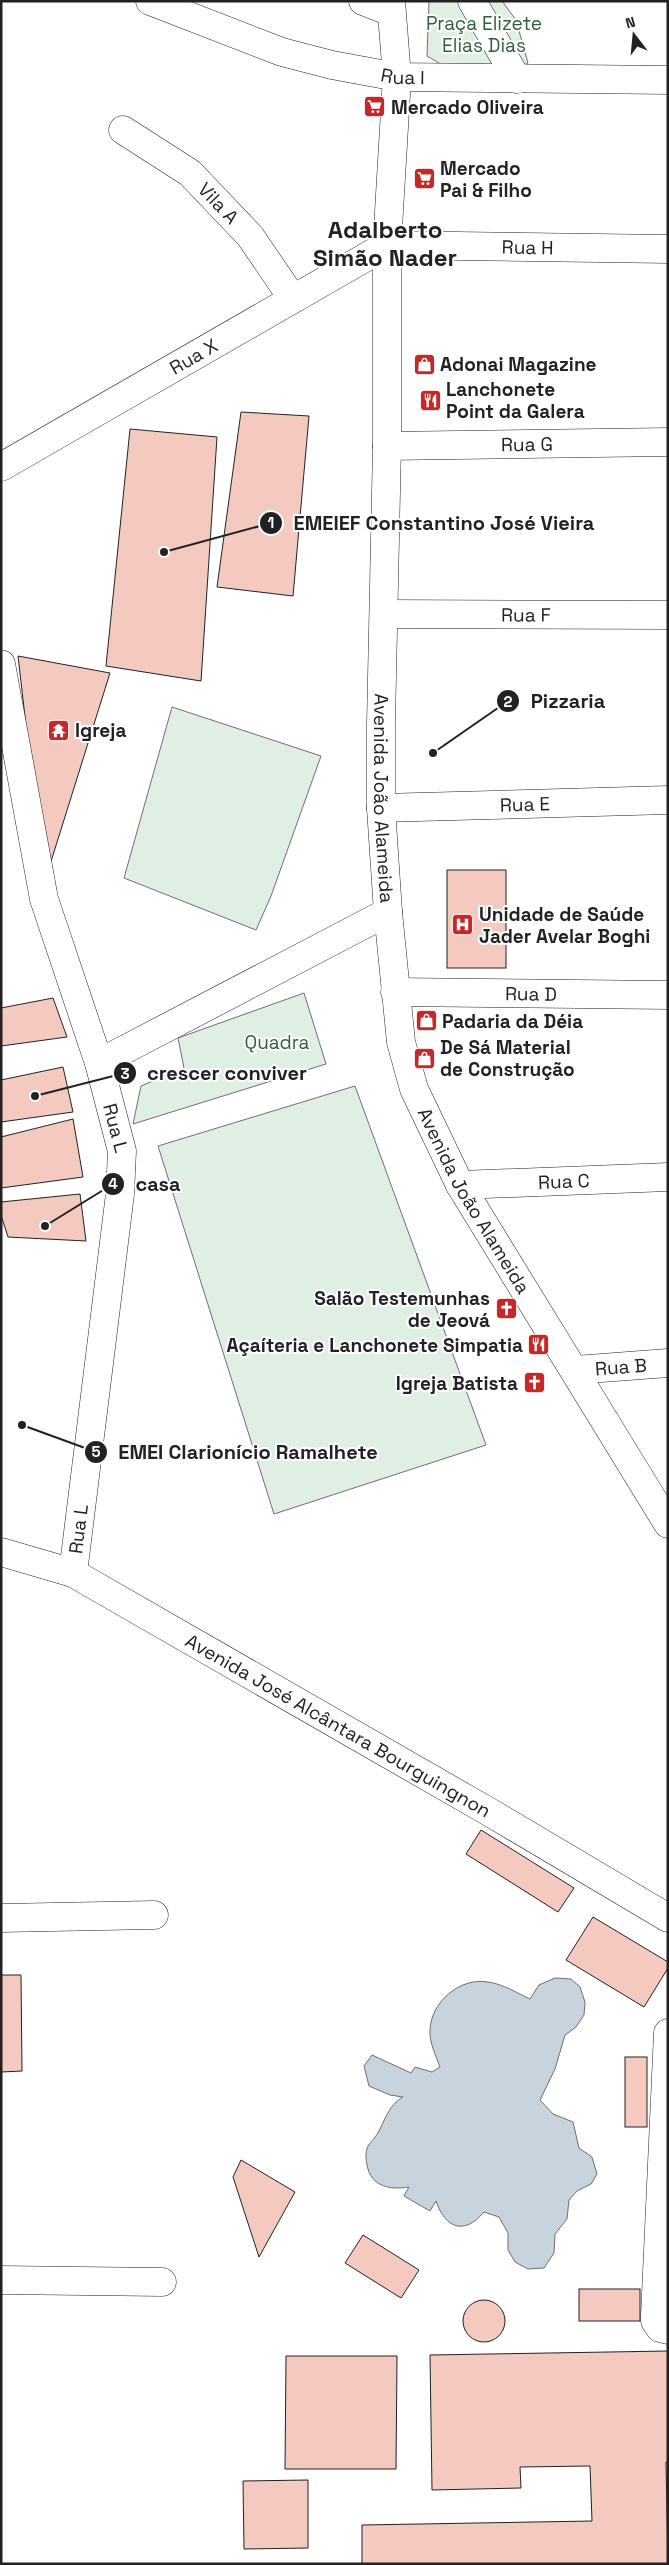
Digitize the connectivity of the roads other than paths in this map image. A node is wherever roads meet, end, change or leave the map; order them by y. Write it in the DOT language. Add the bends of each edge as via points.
graph roads {
  1 [pos="150,1"];
  2 [pos="363,1"];
  3 [pos="472,1"];
  4 [pos="391,7"];
  5 [pos="397,78"];
  6 [pos="518,79"];
  7 [pos="668,80"];
  8 [pos="123,130"];
  9 [pos="387,245"];
  10 [pos="668,249"];
  11 [pos="293,299"];
  12 [pos="668,442"];
  13 [pos="387,446"];
  14 [pos="1,467"];
  15 [pos="385,614"];
  16 [pos="668,615"];
  17 [pos="1,664"];
  18 [pos="668,800"];
  19 [pos="381,808"];
  20 [pos="388,912"];
  21 [pos="395,992"];
  22 [pos="668,995"];
  23 [pos="99,1063"];
  24 [pos="668,1177"];
  25 [pos="460,1185"];
  26 [pos="668,1362"];
  27 [pos="575,1370"];
  28 [pos="668,1524"];
  29 [pos="1,1552"];
  30 [pos="73,1573"];
  31 [pos="154,1916"];
  32 [pos="1,1918"];
  33 [pos="668,1918"];
  34 [pos="668,2033"];
  35 [pos="1,2280"];
  36 [pos="162,2282"];
  37 [pos="668,2330"];
  1 -- 5 [label="street, Rua I" via="282,52"];
  2 -- 4 [label="street"];
  3 -- 6 [label="street"];
  4 -- 5 [label="street, Avenida João Alameida"];
  5 -- 6 [label="street, Rua I"];
  5 -- 9 [label="street, Avenida João Alameida"];
  6 -- 7 [label="street, Rua I"];
  8 -- 11 [label="street, Vila A" via="190,173 250,236"];
  9 -- 10 [label="street, Rua H"];
  9 -- 11 [label="street, Rua X"];
  9 -- 13 [label="street, Avenida João Alameida"];
  11 -- 14 [label="street, Rua X"];
  12 -- 13 [label="street, Rua G"];
  13 -- 15 [label="street, Avenida João Alameida"];
  15 -- 16 [label="street, Rua F"];
  15 -- 19 [label="street, Avenida João Alameida"];
  17 -- 23 [label="street, Rua L" via="44,899"];
  18 -- 19 [label="street, Rua E"];
  19 -- 20 [label="street, Avenida João Alameida"];
  20 -- 21 [label="street, Avenida João Alameida"];
  20 -- 23 [label="street"];
  21 -- 22 [label="street, Rua D"];
  21 -- 25 [label="street, Avenida João Alameida" via="401,1042 414,1089"];
  23 -- 30 [label="street, Rua L" via="122,1151 120,1194"];
  24 -- 25 [label="street, Rua C"];
  25 -- 27 [label="street, Avenida João Alameida"];
  26 -- 27 [label="street, Rua B"];
  27 -- 28 [label="street, Avenida João Alameida"];
  29 -- 30 [label="street, Avenida José Alcântara Bourguingnon"];
  30 -- 33 [label="street, Avenida José Alcântara Bourguingnon"];
  31 -- 32 [label="street"];
  34 -- 37 [label="street" via="655,2316 660,2328"];
  35 -- 36 [label="street"];
}
